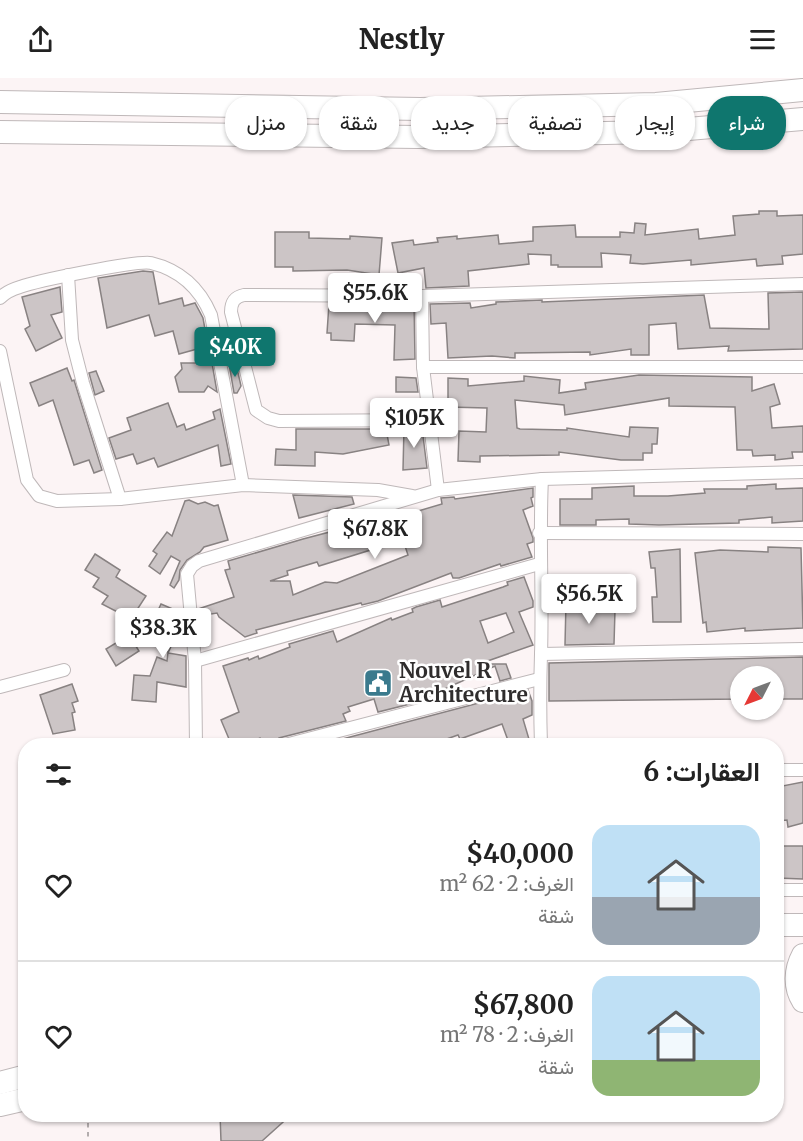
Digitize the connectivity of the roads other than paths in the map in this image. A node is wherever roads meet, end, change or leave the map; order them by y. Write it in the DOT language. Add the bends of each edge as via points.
graph roads {
  1 [pos="803,90"];
  2 [pos="0,102"];
  3 [pos="803,119"];
  4 [pos="0,132"];
  5 [pos="68,275"];
  6 [pos="803,284"];
  7 [pos="422,296"];
  8 [pos="0,298"];
  9 [pos="0,351"];
  10 [pos="423,366"];
  11 [pos="803,368"];
  12 [pos="429,420"];
  13 [pos="803,472"];
  14 [pos="542,479"];
  15 [pos="243,485"];
  16 [pos="438,490"];
  17 [pos="416,496"];
  18 [pos="120,499"];
  19 [pos="539,533"];
  20 [pos="803,534"];
  21 [pos="539,564"];
  22 [pos="803,649"];
  23 [pos="541,654"];
  24 [pos="195,660"];
  25 [pos="64,670"];
  26 [pos="538,679"];
  27 [pos="0,687"];
  28 [pos="196,738"];
  29 [pos="312,738"];
  30 [pos="541,738"];
  31 [pos="784,770"];
  32 [pos="803,770"];
  33 [pos="784,890"];
  34 [pos="803,890"];
  35 [pos="784,925"];
  36 [pos="803,925"];
  37 [pos="803,955"];
  38 [pos="784,978"];
  39 [pos="802,999"];
  40 [pos="18,1078"];
  41 [pos="0,1083"];
  42 [pos="18,1100"];
  43 [pos="0,1105"];
  1 -- 2 [label="highway" via="656,104 420,109"];
  3 -- 4 [label="highway" via="654,132 418,137"];
  5 -- 8 [label="street" via="20,286"];
  5 -- 15 [label="street" via="150,262 182,276 204,297 211,315"];
  5 -- 18 [label="street" via="72,340"];
  6 -- 7 [label="street"];
  7 -- 10 [label="street"];
  7 -- 12 [label="street" via="244,295 233,301 231,312 256,410 268,418"];
  9 -- 18 [label="street" via="27,480 39,496 57,501"];
  10 -- 11 [label="street"];
  10 -- 12 [label="street"];
  12 -- 16 [label="street"];
  13 -- 14 [label="street"];
  14 -- 16 [label="street"];
  14 -- 19 [label="street"];
  15 -- 17 [label="street" via="378,490"];
  15 -- 18 [label="street"];
  16 -- 17 [label="street"];
  17 -- 24 [label="street" via="192,566 187,574"];
  19 -- 20 [label="street"];
  19 -- 21 [label="street"];
  21 -- 23 [label="street"];
  21 -- 24 [label="street"];
  22 -- 23 [label="street"];
  23 -- 26 [label="street"];
  24 -- 28 [label="street"];
  25 -- 27 [label="street"];
  26 -- 29 [label="street"];
  26 -- 30 [label="street"];
  31 -- 32 [label="street"];
  33 -- 34 [label="street"];
  35 -- 36 [label="highway"];
  37 -- 39 [label="highway" via="796,974"];
  38 -- 39 [label="highway"];
  40 -- 41 [label="highway"];
  42 -- 43 [label="highway"];
}
